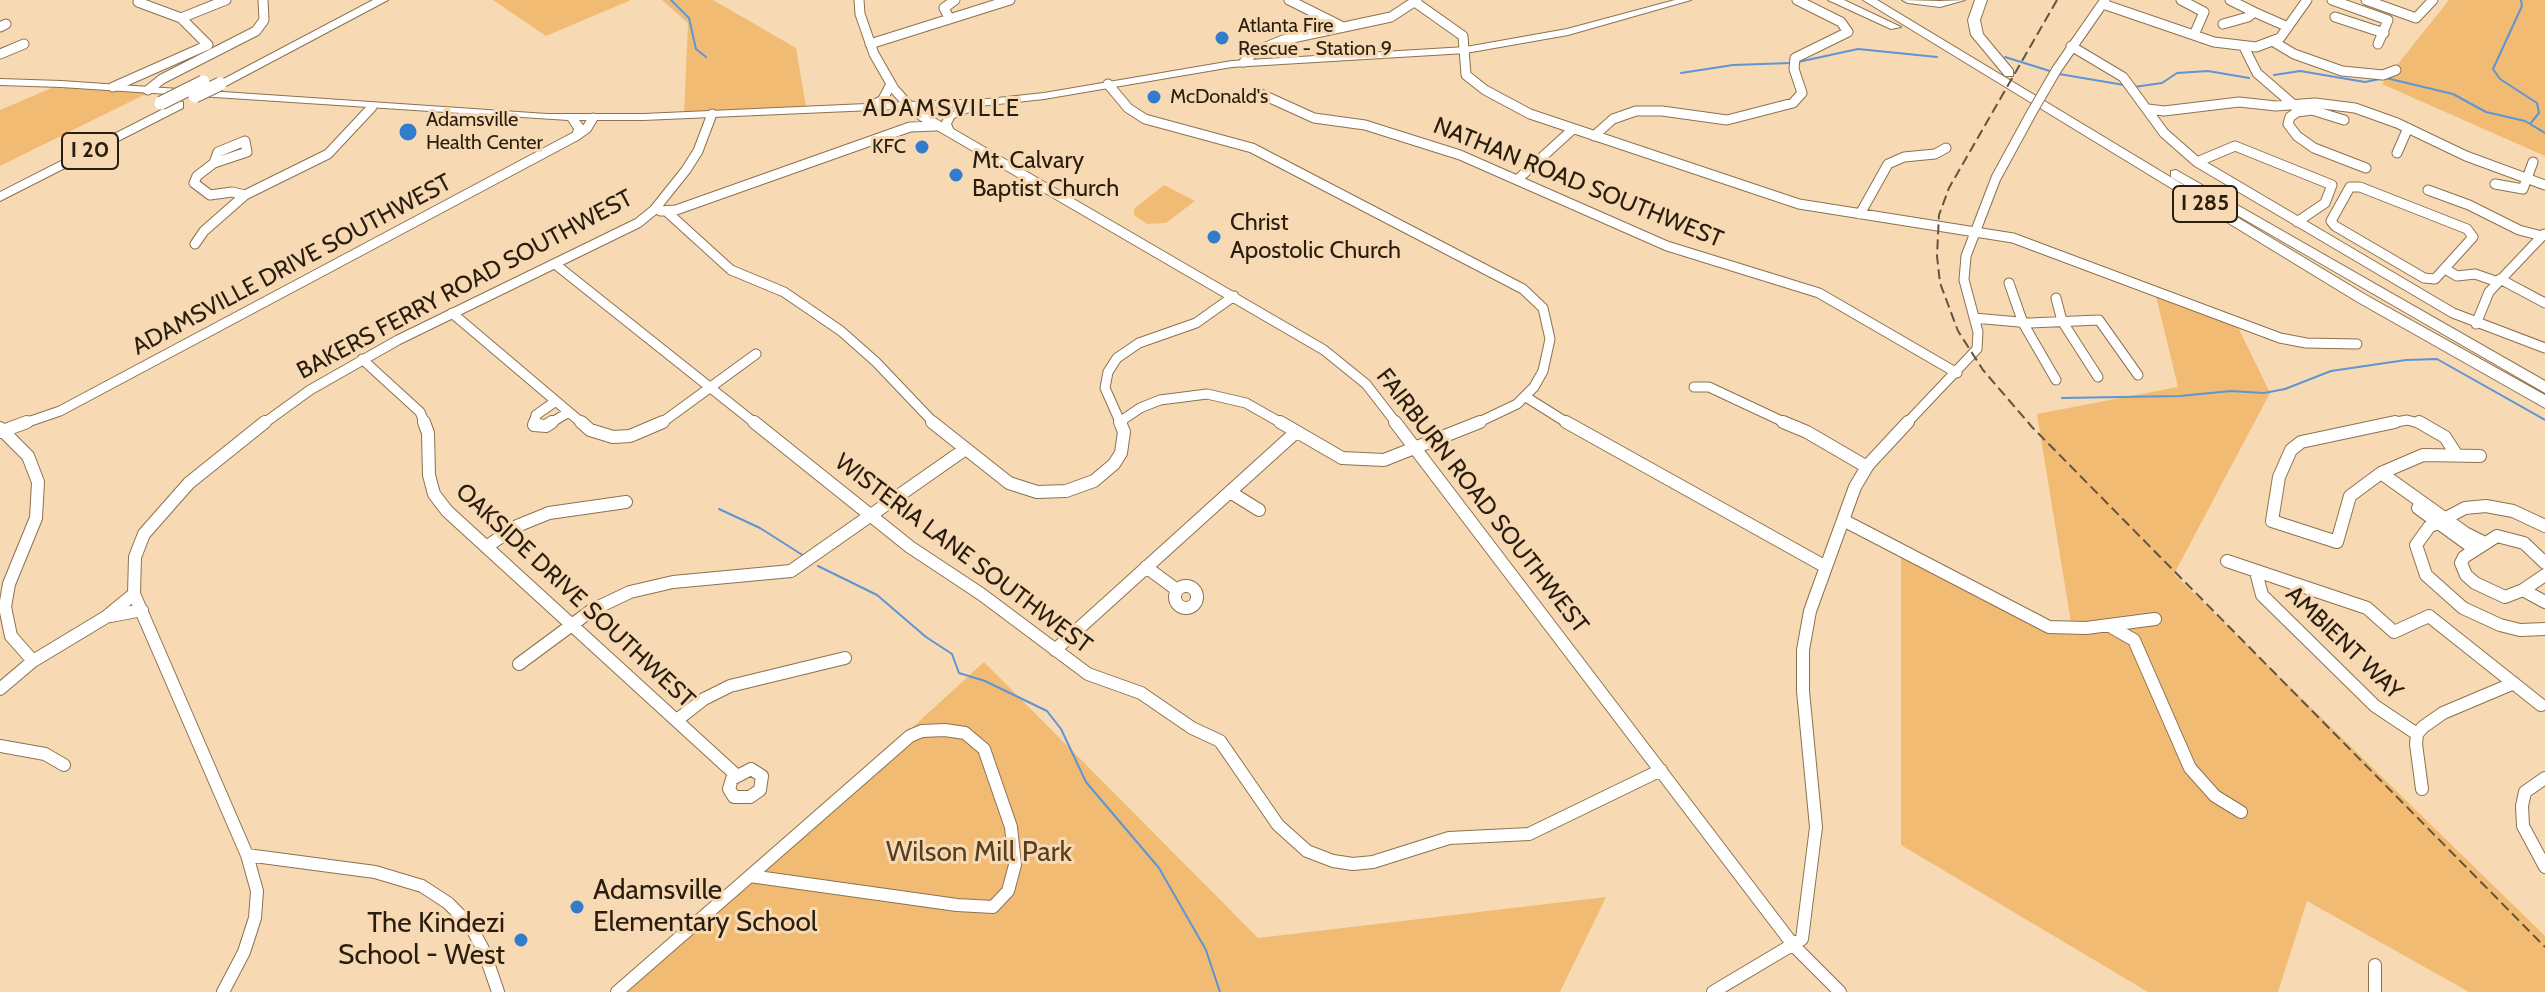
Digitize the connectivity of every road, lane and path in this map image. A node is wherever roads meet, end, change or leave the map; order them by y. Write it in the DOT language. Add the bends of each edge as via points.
graph roads {
  1 [pos="226,0"];
  2 [pos="264,0"];
  3 [pos="363,0"];
  4 [pos="382,0"];
  5 [pos="859,0"];
  6 [pos="955,0"];
  7 [pos="967,0"];
  8 [pos="1010,0"];
  9 [pos="1289,0"];
  10 [pos="1686,0"];
  11 [pos="1797,0"];
  12 [pos="1834,0"];
  13 [pos="1869,0"];
  14 [pos="1888,0"];
  15 [pos="1908,0"];
  16 [pos="1959,0"];
  17 [pos="1981,0"];
  18 [pos="2181,0"];
  19 [pos="2230,0"];
  20 [pos="2307,0"];
  21 [pos="2332,0"];
  22 [pos="2366,0"];
  23 [pos="2433,0"];
  24 [pos="1416,1"];
  25 [pos="138,2"];
  26 [pos="2104,2"];
  27 [pos="2247,3"];
  28 [pos="982,9"];
  29 [pos="2254,12"];
  30 [pos="2335,17"];
  31 [pos="181,18"];
  32 [pos="949,18"];
  33 [pos="2223,24"];
  34 [pos="1341,26"];
  35 [pos="2288,27"];
  36 [pos="2384,33"];
  37 [pos="2194,35"];
  38 [pos="2274,42"];
  39 [pos="24,44"];
  40 [pos="870,44"];
  41 [pos="2378,44"];
  42 [pos="2071,46"];
  43 [pos="2244,47"];
  44 [pos="1466,50"];
  45 [pos="0,54"];
  46 [pos="1244,62"];
  47 [pos="2396,70"];
  48 [pos="2009,73"];
  49 [pos="0,82"];
  50 [pos="891,84"];
  51 [pos="1108,84"];
  52 [pos="113,87"];
  53 [pos="148,90"];
  54 [pos="1261,94"];
  55 [pos="988,102"];
  56 [pos="2291,102"];
  57 [pos="870,106"];
  58 [pos="372,107"];
  59 [pos="910,108"];
  60 [pos="2148,109"];
  61 [pos="2301,111"];
  62 [pos="712,114"];
  63 [pos="2055,114"];
  64 [pos="572,118"];
  65 [pos="593,118"];
  66 [pos="2344,120"];
  67 [pos="2408,128"];
  68 [pos="904,129"];
  69 [pos="944,129"];
  70 [pos="1573,129"];
  71 [pos="578,135"];
  72 [pos="1594,136"];
  73 [pos="1946,148"];
  74 [pos="2397,153"];
  75 [pos="2197,162"];
  76 [pos="2533,162"];
  77 [pos="214,163"];
  78 [pos="2366,168"];
  79 [pos="2529,179"];
  80 [pos="1517,180"];
  81 [pos="2495,184"];
  82 [pos="2545,185"];
  83 [pos="0,186"];
  84 [pos="2428,190"];
  85 [pos="245,195"];
  86 [pos="0,197"];
  87 [pos="660,211"];
  88 [pos="1860,214"];
  89 [pos="2297,222"];
  90 [pos="2332,223"];
  91 [pos="1975,230"];
  92 [pos="2318,235"];
  93 [pos="2544,235"];
  94 [pos="195,244"];
  95 [pos="555,264"];
  96 [pos="2445,269"];
  97 [pos="2499,280"];
  98 [pos="2009,283"];
  99 [pos="1234,296"];
  100 [pos="2056,298"];
  101 [pos="2545,303"];
  102 [pos="452,313"];
  103 [pos="1974,318"];
  104 [pos="2062,321"];
  105 [pos="2023,323"];
  106 [pos="2476,324"];
  107 [pos="2357,344"];
  108 [pos="2545,348"];
  109 [pos="756,354"];
  110 [pos="362,359"];
  111 [pos="1957,373"];
  112 [pos="2138,375"];
  113 [pos="2098,377"];
  114 [pos="2056,380"];
  115 [pos="708,386"];
  116 [pos="1694,387"];
  117 [pos="2545,388"];
  118 [pos="1526,397"];
  119 [pos="556,401"];
  120 [pos="2545,402"];
  121 [pos="569,412"];
  122 [pos="1121,421"];
  123 [pos="1,430"];
  124 [pos="1295,433"];
  125 [pos="1416,449"];
  126 [pos="964,450"];
  127 [pos="2456,454"];
  128 [pos="2480,456"];
  129 [pos="1867,467"];
  130 [pos="2378,475"];
  131 [pos="1230,492"];
  132 [pos="626,502"];
  133 [pos="1259,510"];
  134 [pos="870,515"];
  135 [pos="1843,520"];
  136 [pos="2441,520"];
  137 [pos="2545,526"];
  138 [pos="2485,543"];
  139 [pos="486,547"];
  140 [pos="2472,552"];
  141 [pos="2227,561"];
  142 [pos="2545,563"];
  143 [pos="1146,567"];
  144 [pos="1826,567"];
  145 [pos="2256,572"];
  146 [pos="2543,581"];
  147 [pos="1177,590"];
  148 [pos="2523,590"];
  149 [pos="134,594"];
  150 [pos="2545,602"];
  151 [pos="142,610"];
  152 [pos="106,617"];
  153 [pos="2155,619"];
  154 [pos="572,625"];
  155 [pos="2104,626"];
  156 [pos="2545,630"];
  157 [pos="1055,650"];
  158 [pos="845,658"];
  159 [pos="33,661"];
  160 [pos="519,664"];
  161 [pos="2514,683"];
  162 [pos="0,689"];
  163 [pos="2541,705"];
  164 [pos="677,720"];
  165 [pos="2417,734"];
  166 [pos="0,746"];
  167 [pos="64,765"];
  168 [pos="1661,770"];
  169 [pos="736,775"];
  170 [pos="2545,778"];
  171 [pos="2422,789"];
  172 [pos="2241,812"];
  173 [pos="247,855"];
  174 [pos="2545,867"];
  175 [pos="750,876"];
  176 [pos="1794,946"];
  177 [pos="2375,965"];
  178 [pos="495,991"];
  179 [pos="223,992"];
  180 [pos="617,992"];
  181 [pos="1713,992"];
  182 [pos="1840,992"];
  183 [pos="2375,992"];
  1 -- 31 [label="street"];
  2 -- 53 [label="street" via="264,20 256,31"];
  3 -- 83 [label="highway, I 20, bridge"];
  4 -- 86 [label="highway, I 20, bridge"];
  5 -- 40 [label="street"];
  6 -- 32 [label="street" via="944,8"];
  7 -- 28 [label="street"];
  8 -- 28 [label="street"];
  9 -- 34 [label="street"];
  10 -- 44 [label="main road" via="1568,32"];
  11 -- 72 [label="street" via="1841,22 1848,32 1795,58 1802,93 1793,103 1727,120 1636,111 1613,119"];
  12 -- 63 [label="highway" via="1909,34"];
  13 -- 63 [label="highway, I 285"];
  14 -- 48 [label="highway, I 285"];
  15 -- 16 [label="highway"];
  17 -- 48 [label="highway" via="1975,29"];
  18 -- 37 [label="street" via="2204,12"];
  19 -- 27 [label="street"];
  20 -- 35 [label="street"];
  21 -- 36 [label="street" via="2385,18"];
  22 -- 23 [label="street" via="2416,18"];
  24 -- 34 [label="street" via="1391,17"];
  24 -- 44 [label="street" via="1455,28"];
  25 -- 31 [label="street"];
  26 -- 37 [label="street"];
  26 -- 42 [label="street"];
  27 -- 29 [label="street"];
  28 -- 32 [label="street"];
  29 -- 33 [label="street"];
  29 -- 35 [label="street"];
  30 -- 36 [label="street"];
  31 -- 52 [label="street" via="208,45"];
  32 -- 40 [label="street"];
  34 -- 46 [label="street" via="1283,40"];
  35 -- 38 [label="street"];
  36 -- 41 [label="street"];
  37 -- 43 [label="street"];
  38 -- 43 [label="street"];
  38 -- 47 [label="street" via="2342,71 2383,75"];
  39 -- 45 [label="street"];
  40 -- 50 [label="street"];
  42 -- 60 [label="street" via="2123,77"];
  42 -- 91 [label="street, bridge" via="1996,178"];
  43 -- 56 [label="street" via="2257,73"];
  44 -- 46 [label="main road"];
  44 -- 70 [label="street" via="1466,75 1485,90"];
  46 -- 51 [label="main road"];
  48 -- 117 [label="highway, I 285"];
  49 -- 52 [label="main road"];
  50 -- 57 [label="main road" via="883,99"];
  50 -- 59 [label="street"];
  51 -- 55 [label="main road"];
  51 -- 118 [label="street" via="1145,119 1252,148 1523,289 1543,308 1550,339 1543,371"];
  52 -- 53 [label="main road"];
  53 -- 58 [label="main road"];
  54 -- 80 [label="street, NATHAN ROAD SOUTHWEST" via="1306,116 1403,135"];
  55 -- 59 [label="main road"];
  55 -- 69 [label="main road" via="950,116"];
  56 -- 60 [label="street"];
  56 -- 61 [label="street"];
  56 -- 67 [label="street" via="2355,108"];
  57 -- 59 [label="main road"];
  57 -- 62 [label="main road"];
  58 -- 64 [label="main road"];
  58 -- 85 [label="street" via="328,154"];
  59 -- 68 [label="street"];
  59 -- 69 [label="street, FAIRBURN ROAD SOUTHWEST"];
  60 -- 75 [label="street" via="2164,133"];
  61 -- 66 [label="street"];
  61 -- 78 [label="street" via="2288,124 2297,136"];
  62 -- 65 [label="main road"];
  62 -- 87 [label="street" via="698,151"];
  63 -- 120 [label="highway, I 285"];
  64 -- 65 [label="main road"];
  64 -- 71 [label="main road"];
  65 -- 71 [label="street, ADAMSVILLE DRIVE SOUTHWEST"];
  67 -- 74 [label="street"];
  67 -- 79 [label="street"];
  68 -- 69 [label="street, BAKERS FERRY ROAD SOUTHWEST"];
  68 -- 87 [label="street, BAKERS FERRY ROAD SOUTHWEST"];
  69 -- 99 [label="street, FAIRBURN ROAD SOUTHWEST"];
  70 -- 72 [label="street"];
  70 -- 80 [label="street"];
  71 -- 123 [label="street, ADAMSVILLE DRIVE SOUTHWEST" via="60,411"];
  72 -- 88 [label="street" via="1799,204"];
  73 -- 88 [label="street" via="1888,164"];
  75 -- 89 [label="street"];
  75 -- 89 [label="street" via="2235,146 2332,185 2325,203"];
  76 -- 79 [label="street"];
  77 -- 85 [label="street" via="194,183 217,196"];
  79 -- 81 [label="street" via="2519,189"];
  79 -- 82 [label="street"];
  80 -- 111 [label="street, NATHAN ROAD SOUTHWEST" via="1667,246 1819,293"];
  84 -- 93 [label="street" via="2519,230"];
  85 -- 94 [label="street"];
  87 -- 95 [label="street, BAKERS FERRY ROAD SOUTHWEST"];
  87 -- 126 [label="street" via="731,270 784,292 841,331"];
  88 -- 91 [label="street"];
  89 -- 92 [label="street"];
  90 -- 92 [label="street"];
  90 -- 96 [label="street" via="2424,278 2435,279"];
  90 -- 96 [label="street" via="2350,187 2360,187 2472,232"];
  91 -- 103 [label="street" via="1964,280"];
  91 -- 107 [label="street" via="2048,249 2280,338"];
  92 -- 106 [label="street"];
  93 -- 97 [label="street"];
  95 -- 102 [label="street, BAKERS FERRY ROAD SOUTHWEST"];
  95 -- 115 [label="street, WISTERIA LANE SOUTHWEST"];
  96 -- 97 [label="street" via="2457,276"];
  97 -- 101 [label="street"];
  97 -- 106 [label="street" via="2482,302"];
  98 -- 105 [label="street"];
  99 -- 122 [label="street" via="1196,323 1139,343 1117,358 1105,388"];
  99 -- 125 [label="street, FAIRBURN ROAD SOUTHWEST" via="1346,365"];
  100 -- 104 [label="street"];
  102 -- 110 [label="street, BAKERS FERRY ROAD SOUTHWEST"];
  102 -- 119 [label="street"];
  103 -- 105 [label="street"];
  103 -- 111 [label="street" via="1977,349"];
  104 -- 105 [label="street"];
  104 -- 112 [label="street" via="2099,320"];
  104 -- 113 [label="street"];
  105 -- 114 [label="street"];
  106 -- 108 [label="street"];
  109 -- 115 [label="street"];
  110 -- 139 [label="street, OAKSIDE DRIVE SOUTHWEST" via="420,412 428,433 434,494"];
  110 -- 149 [label="street, BAKERS FERRY ROAD SOUTHWEST" via="270,416 162,511 135,557"];
  111 -- 129 [label="street"];
  115 -- 121 [label="street" via="659,425 630,436 598,434"];
  115 -- 134 [label="street, WISTERIA LANE SOUTHWEST"];
  116 -- 129 [label="street" via="1709,387 1807,432"];
  118 -- 125 [label="street" via="1505,412"];
  118 -- 144 [label="street"];
  119 -- 121 [label="street"];
  119 -- 121 [label="street" via="536,415 534,425 546,426"];
  122 -- 124 [label="street" via="1160,400 1207,394 1246,403"];
  122 -- 126 [label="street" via="1124,442 1114,464 1094,481 1066,491 1027,490 1009,483"];
  123 -- 159 [label="street" via="28,456 38,482 36,518 5,607 11,636"];
  124 -- 125 [label="street" via="1330,454 1355,461 1384,460"];
  124 -- 131 [label="street"];
  125 -- 168 [label="street, FAIRBURN ROAD SOUTHWEST"];
  126 -- 134 [label="street"];
  127 -- 128 [label="street"];
  127 -- 130 [label="street" via="2423,455"];
  127 -- 130 [label="street" via="2445,437 2407,420 2301,442 2291,450 2279,477 2272,521 2337,542 2350,496"];
  129 -- 135 [label="street"];
  130 -- 136 [label="street"];
  131 -- 133 [label="street"];
  131 -- 143 [label="street"];
  132 -- 139 [label="street" via="549,513"];
  134 -- 154 [label="street" via="791,571 648,586 610,601"];
  134 -- 157 [label="street, WISTERIA LANE SOUTHWEST"];
  135 -- 144 [label="street"];
  135 -- 155 [label="street" via="2036,623 2062,629"];
  136 -- 137 [label="street" via="2465,508 2486,506"];
  136 -- 138 [label="street"];
  136 -- 140 [label="street"];
  136 -- 156 [label="street" via="2421,534 2416,545 2421,566 2434,584 2487,621"];
  138 -- 140 [label="street"];
  138 -- 142 [label="street" via="2507,536 2537,552"];
  139 -- 154 [label="street, OAKSIDE DRIVE SOUTHWEST"];
  140 -- 148 [label="street" via="2461,563 2475,583 2505,597"];
  141 -- 145 [label="street, AMBIENT WAY"];
  143 -- 147 [label="street"];
  143 -- 157 [label="street"];
  144 -- 176 [label="street" via="1803,650 1816,827 1805,929"];
  145 -- 161 [label="street, AMBIENT WAY" via="2367,608 2394,632 2429,616"];
  145 -- 165 [label="street, AMBIENT WAY" via="2262,595 2375,706"];
  146 -- 148 [label="street"];
  148 -- 150 [label="street"];
  149 -- 151 [label="street, BAKERS FERRY ROAD SOUTHWEST"];
  149 -- 152 [label="street"];
  151 -- 152 [label="street"];
  151 -- 173 [label="street, BAKERS FERRY ROAD SOUTHWEST"];
  152 -- 159 [label="street"];
  153 -- 155 [label="street"];
  154 -- 160 [label="street"];
  154 -- 164 [label="street, OAKSIDE DRIVE SOUTHWEST"];
  155 -- 172 [label="street" via="2134,640 2190,768 2215,796"];
  157 -- 168 [label="street, WISTERIA LANE SOUTHWEST" via="1088,674 1141,693 1220,741 1286,835 1333,861 1373,862 1449,838 1529,834"];
  158 -- 164 [label="street" via="730,686"];
  159 -- 162 [label="street"];
  161 -- 163 [label="street"];
  161 -- 165 [label="street" via="2443,713"];
  164 -- 169 [label="street, OAKSIDE DRIVE SOUTHWEST"];
  165 -- 171 [label="street"];
  166 -- 167 [label="street" via="45,754"];
  168 -- 176 [label="street, FAIRBURN ROAD SOUTHWEST"];
  170 -- 174 [label="street" via="2525,792 2522,806 2523,826"];
  173 -- 178 [label="street" via="375,872 422,886 470,925"];
  173 -- 179 [label="street, BAKERS FERRY ROAD SOUTHWEST" via="258,904 244,952"];
  175 -- 175 [label="street" via="910,736 922,731 965,733 984,749 1011,827 1015,865 1008,891 993,907"];
  175 -- 180 [label="street"];
  176 -- 181 [label="street"];
  176 -- 182 [label="street, FAIRBURN ROAD SOUTHWEST"];
  177 -- 183 [label="street"];
}
